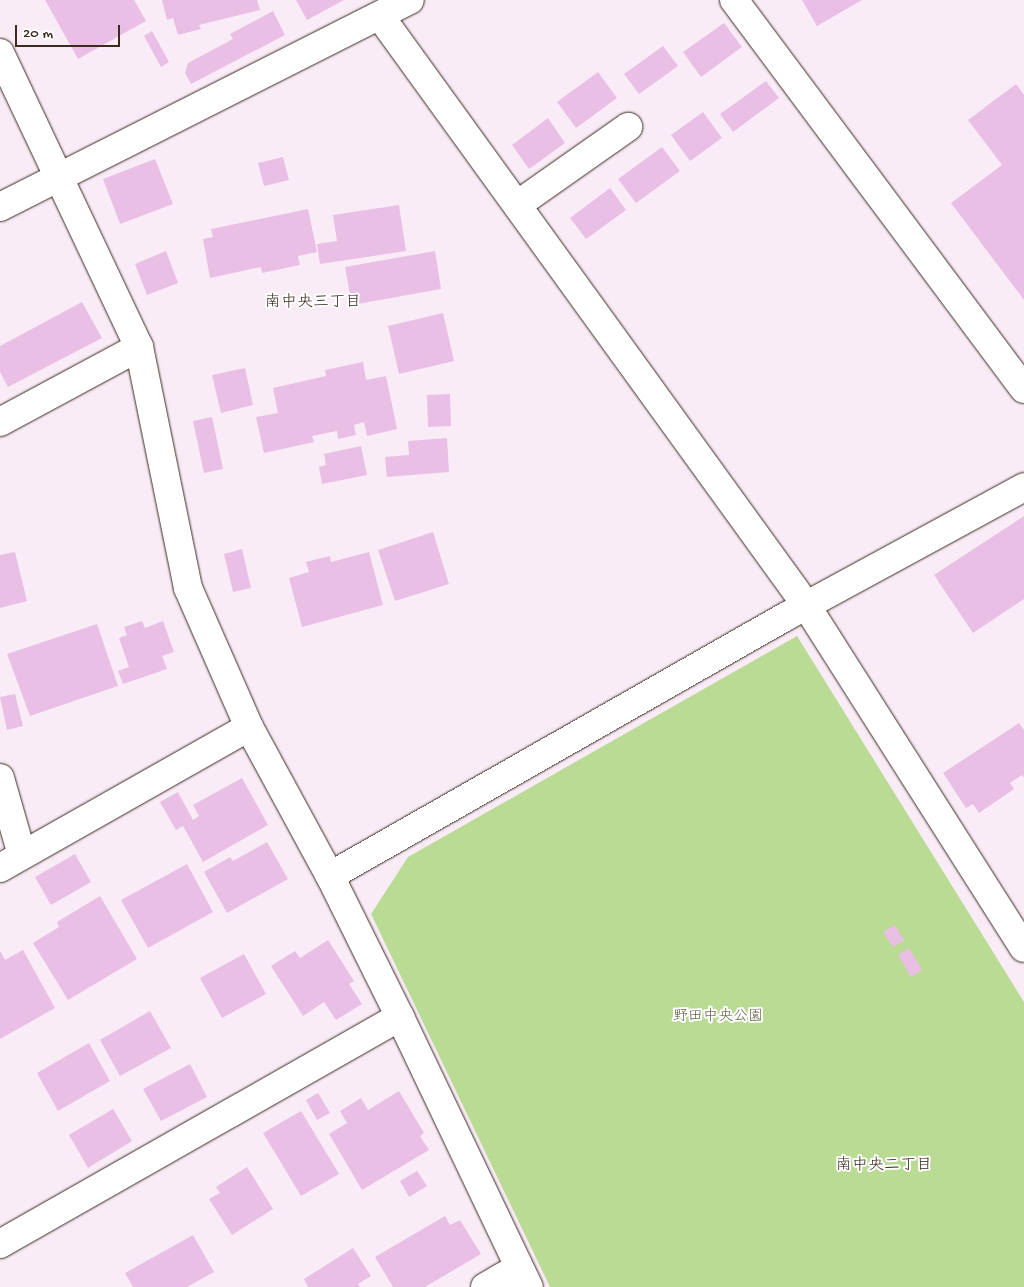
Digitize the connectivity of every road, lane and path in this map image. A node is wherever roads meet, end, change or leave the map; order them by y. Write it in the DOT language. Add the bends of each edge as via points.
graph roads {
  1 [pos="410,0"];
  2 [pos="734,0"];
  3 [pos="380,16"];
  4 [pos="0,53"];
  5 [pos="628,127"];
  6 [pos="58,178"];
  7 [pos="517,205"];
  8 [pos="0,207"];
  9 [pos="139,347"];
  10 [pos="1024,390"];
  11 [pos="0,422"];
  12 [pos="1024,487"];
  13 [pos="806,606"];
  14 [pos="249,727"];
  15 [pos="0,778"];
  16 [pos="11,861"];
  17 [pos="330,876"];
  18 [pos="1024,948"];
  19 [pos="400,1017"];
  20 [pos="0,1244"];
  21 [pos="524,1277"];
  22 [pos="485,1287"];
  1 -- 3 [label="street"];
  2 -- 10 [label="street"];
  3 -- 6 [label="street"];
  3 -- 7 [label="street"];
  4 -- 6 [label="street"];
  5 -- 7 [label="street"];
  6 -- 8 [label="street"];
  6 -- 9 [label="street"];
  7 -- 13 [label="street"];
  9 -- 11 [label="street"];
  9 -- 14 [label="street" via="188,588"];
  12 -- 13 [label="street"];
  13 -- 17 [label="street"];
  13 -- 18 [label="street"];
  14 -- 16 [label="street"];
  14 -- 17 [label="street"];
  15 -- 16 [label="street"];
  17 -- 19 [label="street"];
  19 -- 20 [label="street"];
  19 -- 21 [label="street"];
  21 -- 22 [label="street"];
}
